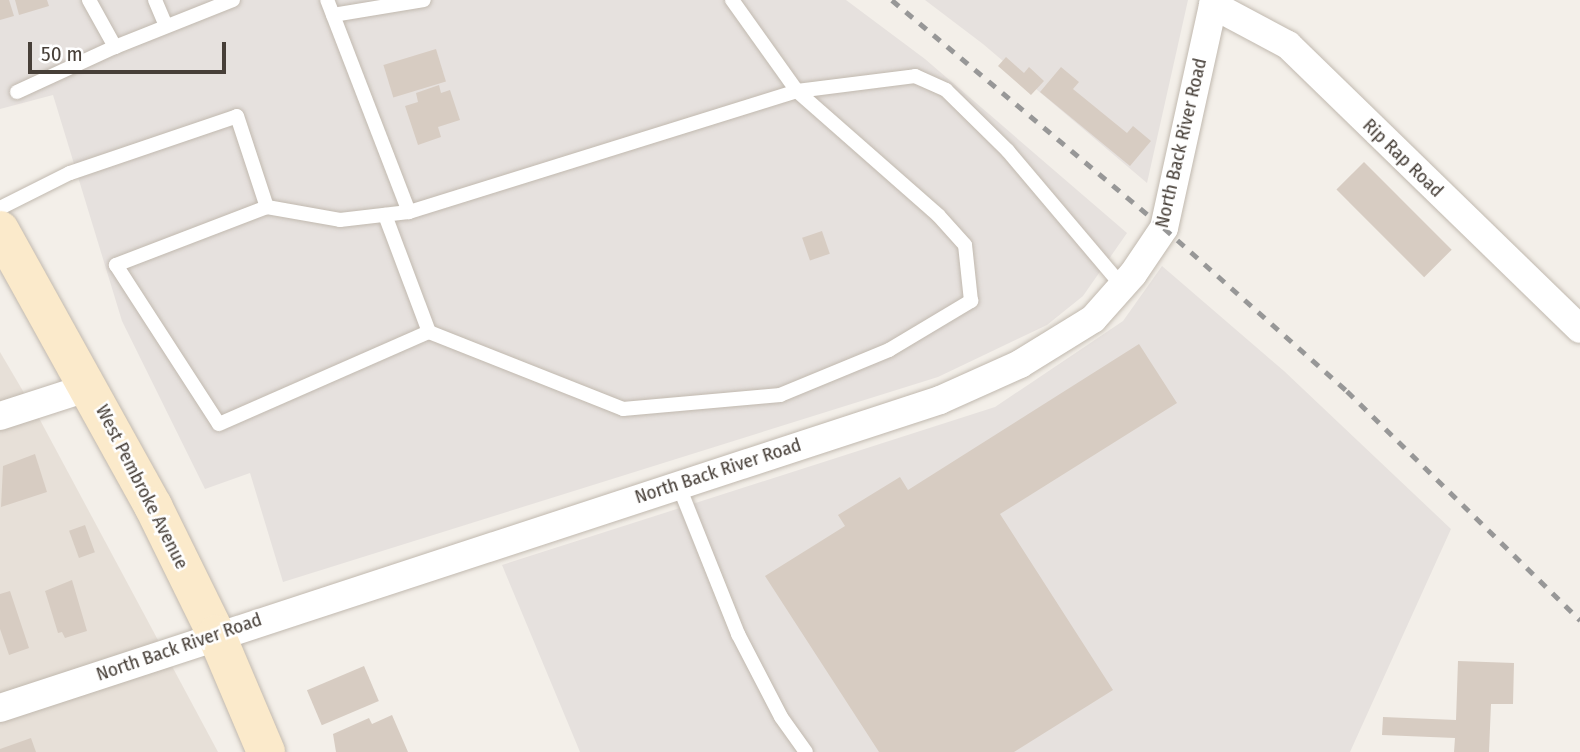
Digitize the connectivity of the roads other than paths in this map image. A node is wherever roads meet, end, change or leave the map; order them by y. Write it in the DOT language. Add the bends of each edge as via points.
graph roads {
  1 [pos="89,0"];
  2 [pos="155,0"];
  3 [pos="233,0"];
  4 [pos="327,0"];
  5 [pos="424,0"];
  6 [pos="732,0"];
  7 [pos="1214,2"];
  8 [pos="333,15"];
  9 [pos="166,26"];
  10 [pos="115,47"];
  11 [pos="797,91"];
  12 [pos="17,92"];
  13 [pos="267,207"];
  14 [pos="0,208"];
  15 [pos="409,212"];
  16 [pos="385,215"];
  17 [pos="0,230"];
  18 [pos="1122,286"];
  19 [pos="1580,329"];
  20 [pos="429,332"];
  21 [pos="90,387"];
  22 [pos="0,416"];
  23 [pos="678,484"];
  24 [pos="216,634"];
  25 [pos="0,708"];
  26 [pos="266,752"];
  27 [pos="806,752"];
  1 -- 10 [label="lane"];
  2 -- 9 [label="lane"];
  3 -- 9 [label="lane"];
  4 -- 8 [label="lane"];
  5 -- 8 [label="lane"];
  6 -- 11 [label="lane"];
  7 -- 18 [label="street, North Back River Road" via="1164,228"];
  7 -- 19 [label="street, Rip Rap Road" via="1288,45"];
  8 -- 15 [label="lane"];
  9 -- 10 [label="lane"];
  10 -- 12 [label="lane"];
  11 -- 15 [label="lane"];
  11 -- 18 [label="lane" via="915,76 946,90 1008,151"];
  11 -- 20 [label="lane" via="938,215 965,246 971,300 889,350 780,395 623,409"];
  13 -- 14 [label="lane" via="237,116 70,173"];
  13 -- 16 [label="lane" via="340,220"];
  13 -- 20 [label="lane" via="116,265 219,424"];
  15 -- 16 [label="lane"];
  16 -- 20 [label="lane"];
  17 -- 21 [label="main road, West Pembroke Avenue"];
  18 -- 23 [label="street, North Back River Road" via="1093,318 1020,364 940,400"];
  21 -- 22 [label="street"];
  21 -- 24 [label="main road, West Pembroke Avenue"];
  23 -- 24 [label="street, North Back River Road"];
  23 -- 27 [label="lane" via="738,634 782,718"];
  24 -- 25 [label="street, North Back River Road"];
  24 -- 26 [label="main road, West Pembroke Avenue"];
}
